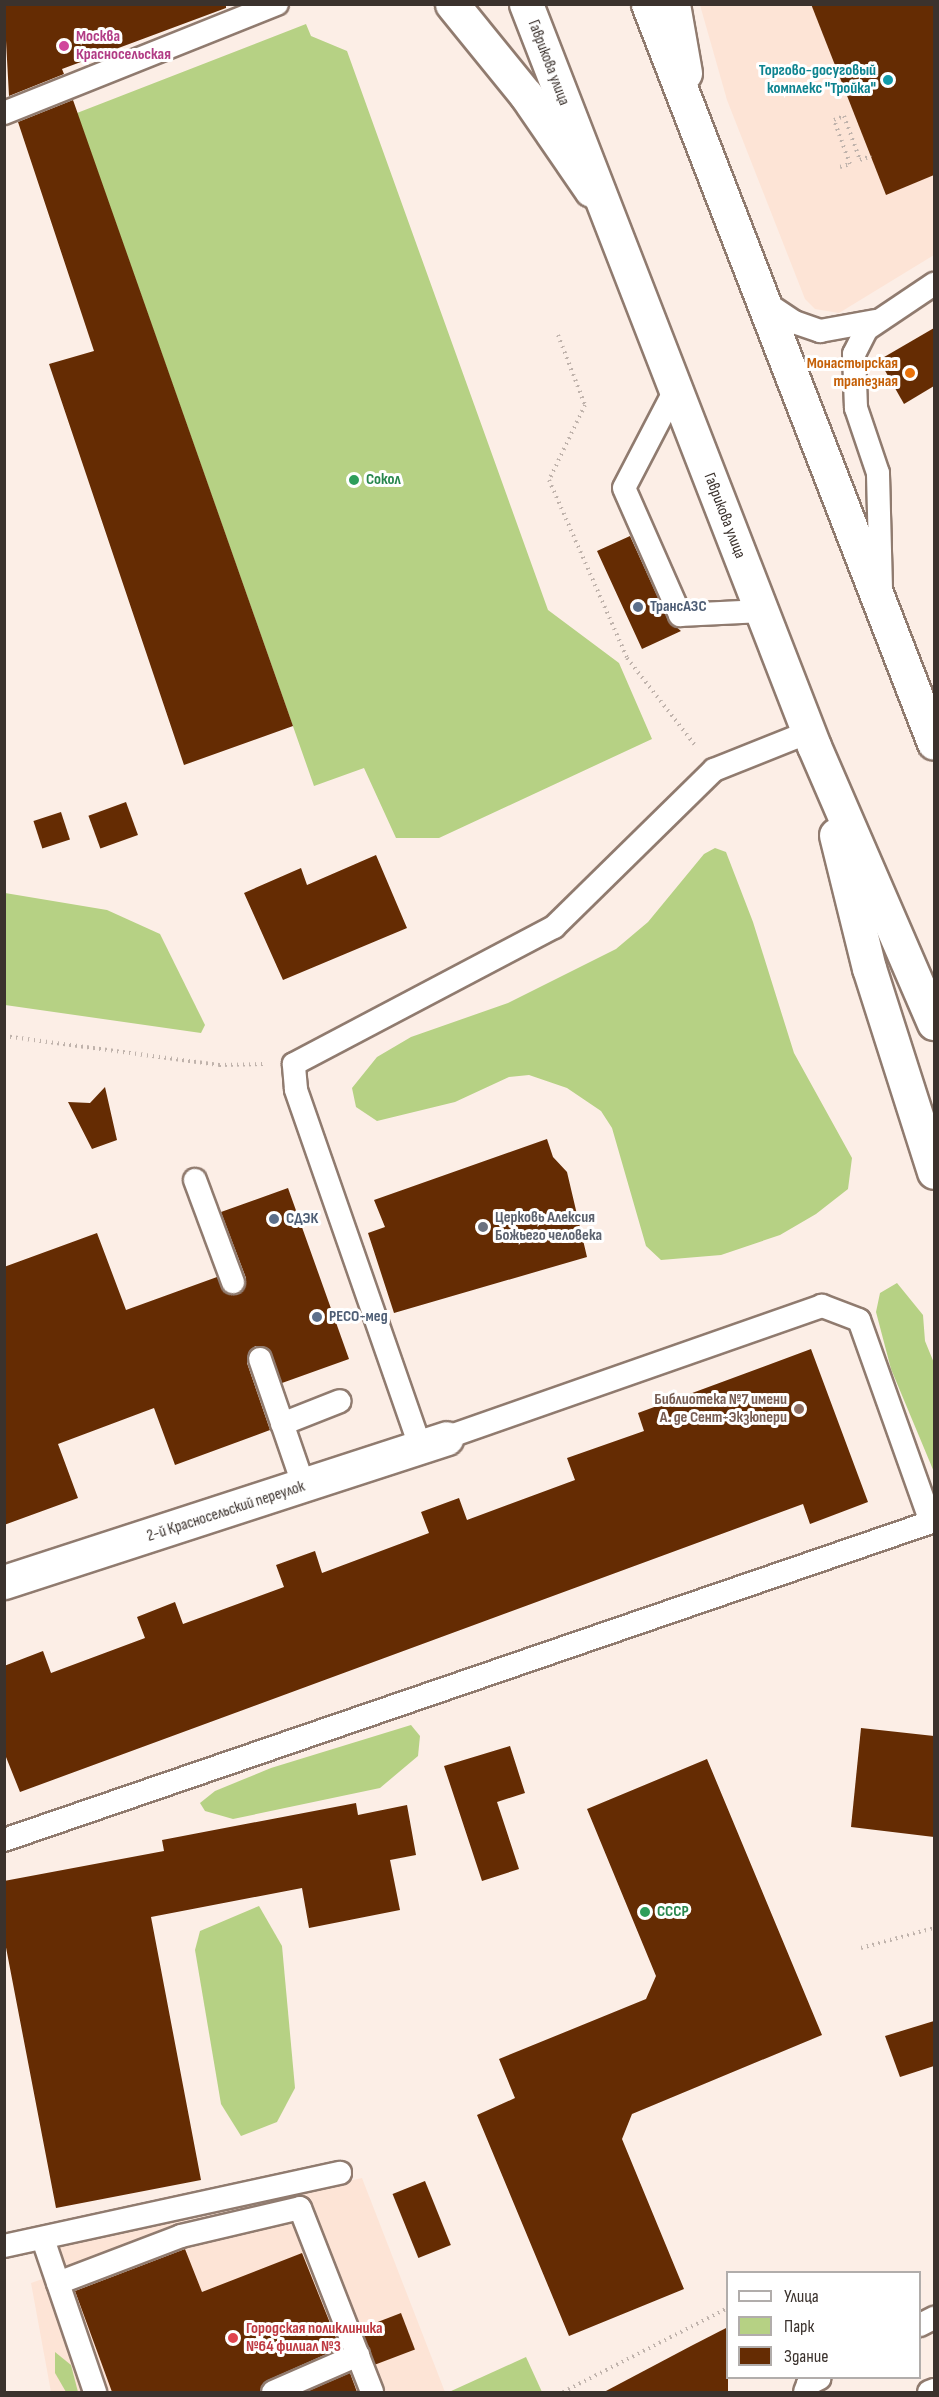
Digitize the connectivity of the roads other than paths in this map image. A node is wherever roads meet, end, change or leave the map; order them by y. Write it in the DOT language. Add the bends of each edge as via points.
graph roads {
  1 [pos="277,4"];
  2 [pos="452,4"];
  3 [pos="526,4"];
  4 [pos="648,4"];
  5 [pos="673,4"];
  6 [pos="4,113"];
  7 [pos="700,139"];
  8 [pos="603,207"];
  9 [pos="934,284"];
  10 [pos="763,301"];
  11 [pos="875,321"];
  12 [pos="675,390"];
  13 [pos="880,602"];
  14 [pos="762,611"];
  15 [pos="909,674"];
  16 [pos="934,719"];
  17 [pos="812,739"];
  18 [pos="934,742"];
  19 [pos="934,1023"];
  20 [pos="934,1172"];
  21 [pos="195,1180"];
  22 [pos="233,1282"];
  23 [pos="260,1359"];
  24 [pos="340,1401"];
  25 [pos="282,1424"];
  26 [pos="433,1442"];
  27 [pos="304,1487"];
  28 [pos="4,1582"];
  29 [pos="4,1840"];
  30 [pos="340,2173"];
  31 [pos="43,2239"];
  32 [pos="4,2246"];
  33 [pos="58,2283"];
  34 [pos="358,2355"];
  35 [pos="818,2379"];
  36 [pos="934,2390"];
  37 [pos="95,2392"];
  38 [pos="273,2392"];
  39 [pos="372,2392"];
  40 [pos="804,2392"];
  41 [pos="929,2392"];
  1 -- 6 [label="lane"];
  2 -- 8 [label="main road" via="526,95"];
  3 -- 8 [label="main road, Гаврикова улица"];
  4 -- 7 [label="main road"];
  5 -- 7 [label="main road"];
  7 -- 10 [label="main road"];
  8 -- 12 [label="main road, Гаврикова улица"];
  9 -- 11 [label="lane"];
  10 -- 11 [label="lane" via="794,322 820,331"];
  10 -- 13 [label="main road"];
  11 -- 13 [label="lane" via="860,340 851,372 856,408 878,473"];
  12 -- 14 [label="main road, Гаврикова улица"];
  12 -- 14 [label="lane" via="624,488 680,615"];
  13 -- 15 [label="main road"];
  14 -- 17 [label="main road, Гаврикова улица"];
  15 -- 16 [label="main road"];
  15 -- 18 [label="main road"];
  17 -- 19 [label="main road, Гаврикова улица"];
  17 -- 20 [label="main road" via="868,968"];
  17 -- 26 [label="lane" via="714,770 554,927 294,1064 296,1089"];
  21 -- 22 [label="lane"];
  23 -- 25 [label="lane"];
  24 -- 25 [label="lane"];
  25 -- 27 [label="lane"];
  26 -- 27 [label="main road, 2-й Красносельский переулок"];
  26 -- 29 [label="lane" via="822,1306 859,1320 931,1522"];
  27 -- 28 [label="main road, 2-й Красносельский переулок"];
  30 -- 31 [label="lane"];
  31 -- 32 [label="lane"];
  31 -- 33 [label="lane"];
  33 -- 34 [label="lane" via="181,2236 300,2208"];
  33 -- 37 [label="lane"];
  34 -- 38 [label="lane"];
  34 -- 39 [label="lane"];
  35 -- 40 [label="lane" via="808,2384"];
  36 -- 41 [label="lane"];
}
